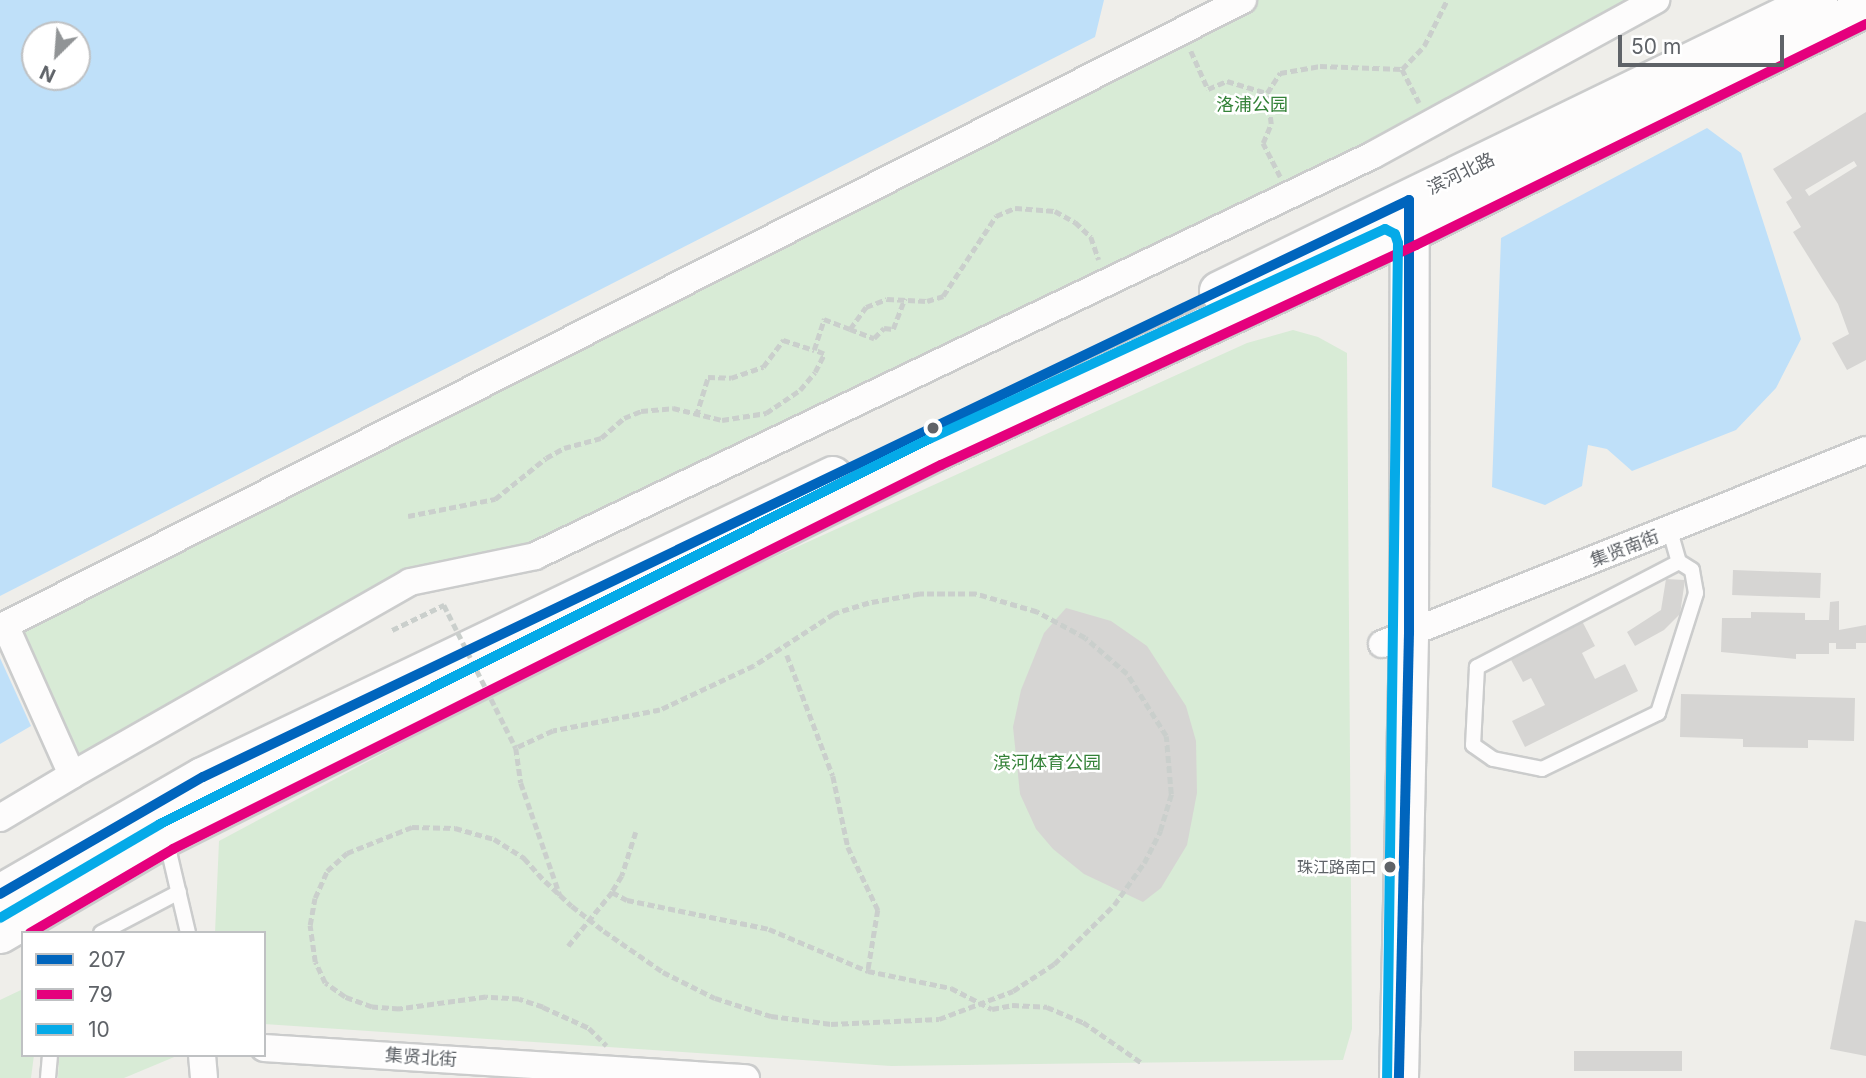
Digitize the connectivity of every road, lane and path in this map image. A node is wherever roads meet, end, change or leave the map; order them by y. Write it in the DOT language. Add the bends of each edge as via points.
graph roads {
  1 [pos="1243,0"];
  2 [pos="1447,0"];
  3 [pos="1656,0"];
  4 [pos="1818,0"];
  5 [pos="1866,8"];
  6 [pos="1182,31"];
  7 [pos="1402,69"];
  8 [pos="1267,93"];
  9 [pos="1430,124"];
  10 [pos="1291,194"];
  11 [pos="1397,222"];
  12 [pos="1101,285"];
  13 [pos="905,298"];
  14 [pos="850,329"];
  15 [pos="814,350"];
  16 [pos="696,416"];
  17 [pos="1866,450"];
  18 [pos="408,516"];
  19 [pos="1670,531"];
  20 [pos="1679,562"];
  21 [pos="391,630"];
  22 [pos="1395,639"];
  23 [pos="787,655"];
  24 [pos="516,748"];
  25 [pos="72,775"];
  26 [pos="0,818"];
  27 [pos="159,821"];
  28 [pos="636,832"];
  29 [pos="95,858"];
  30 [pos="179,892"];
  31 [pos="612,892"];
  32 [pos="0,894"];
  33 [pos="560,895"];
  34 [pos="589,919"];
  35 [pos="106,931"];
  36 [pos="188,931"];
  37 [pos="0,934"];
  38 [pos="568,946"];
  39 [pos="868,971"];
  40 [pos="609,1047"];
  41 [pos="266,1048"];
  42 [pos="50,1057"];
  43 [pos="202,1057"];
  44 [pos="1142,1063"];
  45 [pos="48,1078"];
  46 [pos="204,1078"];
  47 [pos="746,1078"];
  48 [pos="1373,1078"];
  49 [pos="1399,1078"];
  1 -- 6 [label="street"];
  2 -- 7 [label="path" via="1424,46"];
  3 -- 9 [label="street"];
  4 -- 11 [label="main road, 滨河北路"];
  5 -- 11 [label="main road, 滨河北路"];
  6 -- 8 [label="path" via="1208,89 1227,81"];
  6 -- 25 [label="street" via="5,625"];
  7 -- 8 [label="path" via="1290,68 1280,73"];
  7 -- 9 [label="path"];
  8 -- 10 [label="path" via="1271,124 1263,143"];
  9 -- 10 [label="street"];
  10 -- 12 [label="street"];
  11 -- 22 [label="main road"];
  11 -- 27 [label="main road, 滨河北路" via="935,452"];
  12 -- 13 [label="path" via="1091,237 1075,222 1055,211 1015,208 996,216 943,296 928,301"];
  12 -- 25 [label="street" via="535,556 410,582"];
  13 -- 14 [label="path" via="866,307"];
  13 -- 14 [label="path" via="893,330 884,328 874,338"];
  14 -- 15 [label="path" via="824,319"];
  15 -- 16 [label="path" via="783,340 763,367 731,377 709,377"];
  15 -- 16 [label="path" via="824,354 814,372 781,405 744,419"];
  16 -- 18 [label="path" via="673,408 640,411 601,438 546,458 495,499"];
  17 -- 19 [label="street, 集贤南街"];
  19 -- 20 [label="lane"];
  19 -- 22 [label="street, 集贤南街"];
  20 -- 20 [label="lane" via="1477,667 1473,745 1493,759 1542,769 1658,713 1696,593 1692,570"];
  21 -- 24 [label="path, bridge" via="444,605"];
  22 -- 48 [label="main road"];
  22 -- 49 [label="main road"];
  23 -- 39 [label="path" via="833,776 848,847 878,910"];
  24 -- 33 [label="path, bridge" via="522,783"];
  24 -- 34 [label="path, bridge" via="553,731 660,710 754,666 834,614 920,594 976,594 1037,612 1085,638 1127,674 1166,736 1171,794 1144,863 1114,905 1054,964 977,1008 939,1019 893,1024 831,1024 771,1016 715,998 663,972"];
  25 -- 26 [label="street"];
  27 -- 29 [label="main road, 滨河北路"];
  27 -- 30 [label="lane"];
  28 -- 31 [label="path"];
  29 -- 32 [label="main road"];
  29 -- 37 [label="main road"];
  30 -- 35 [label="lane"];
  30 -- 36 [label="lane"];
  31 -- 34 [label="path"];
  31 -- 39 [label="path" via="652,908 706,915 796,938"];
  33 -- 34 [label="path, bridge"];
  33 -- 40 [label="path, bridge" via="524,858 494,839 455,828 412,827 347,853 327,872 310,925 315,962 325,983 372,1007 398,1009 486,997 519,999 589,1028"];
  34 -- 38 [label="path"];
  39 -- 44 [label="path" via="951,988 992,1009 1012,1004 1047,1007 1083,1022"];
  41 -- 47 [label="street, 集贤北街"];
  42 -- 45 [label="lane"];
  43 -- 46 [label="street"];
}
